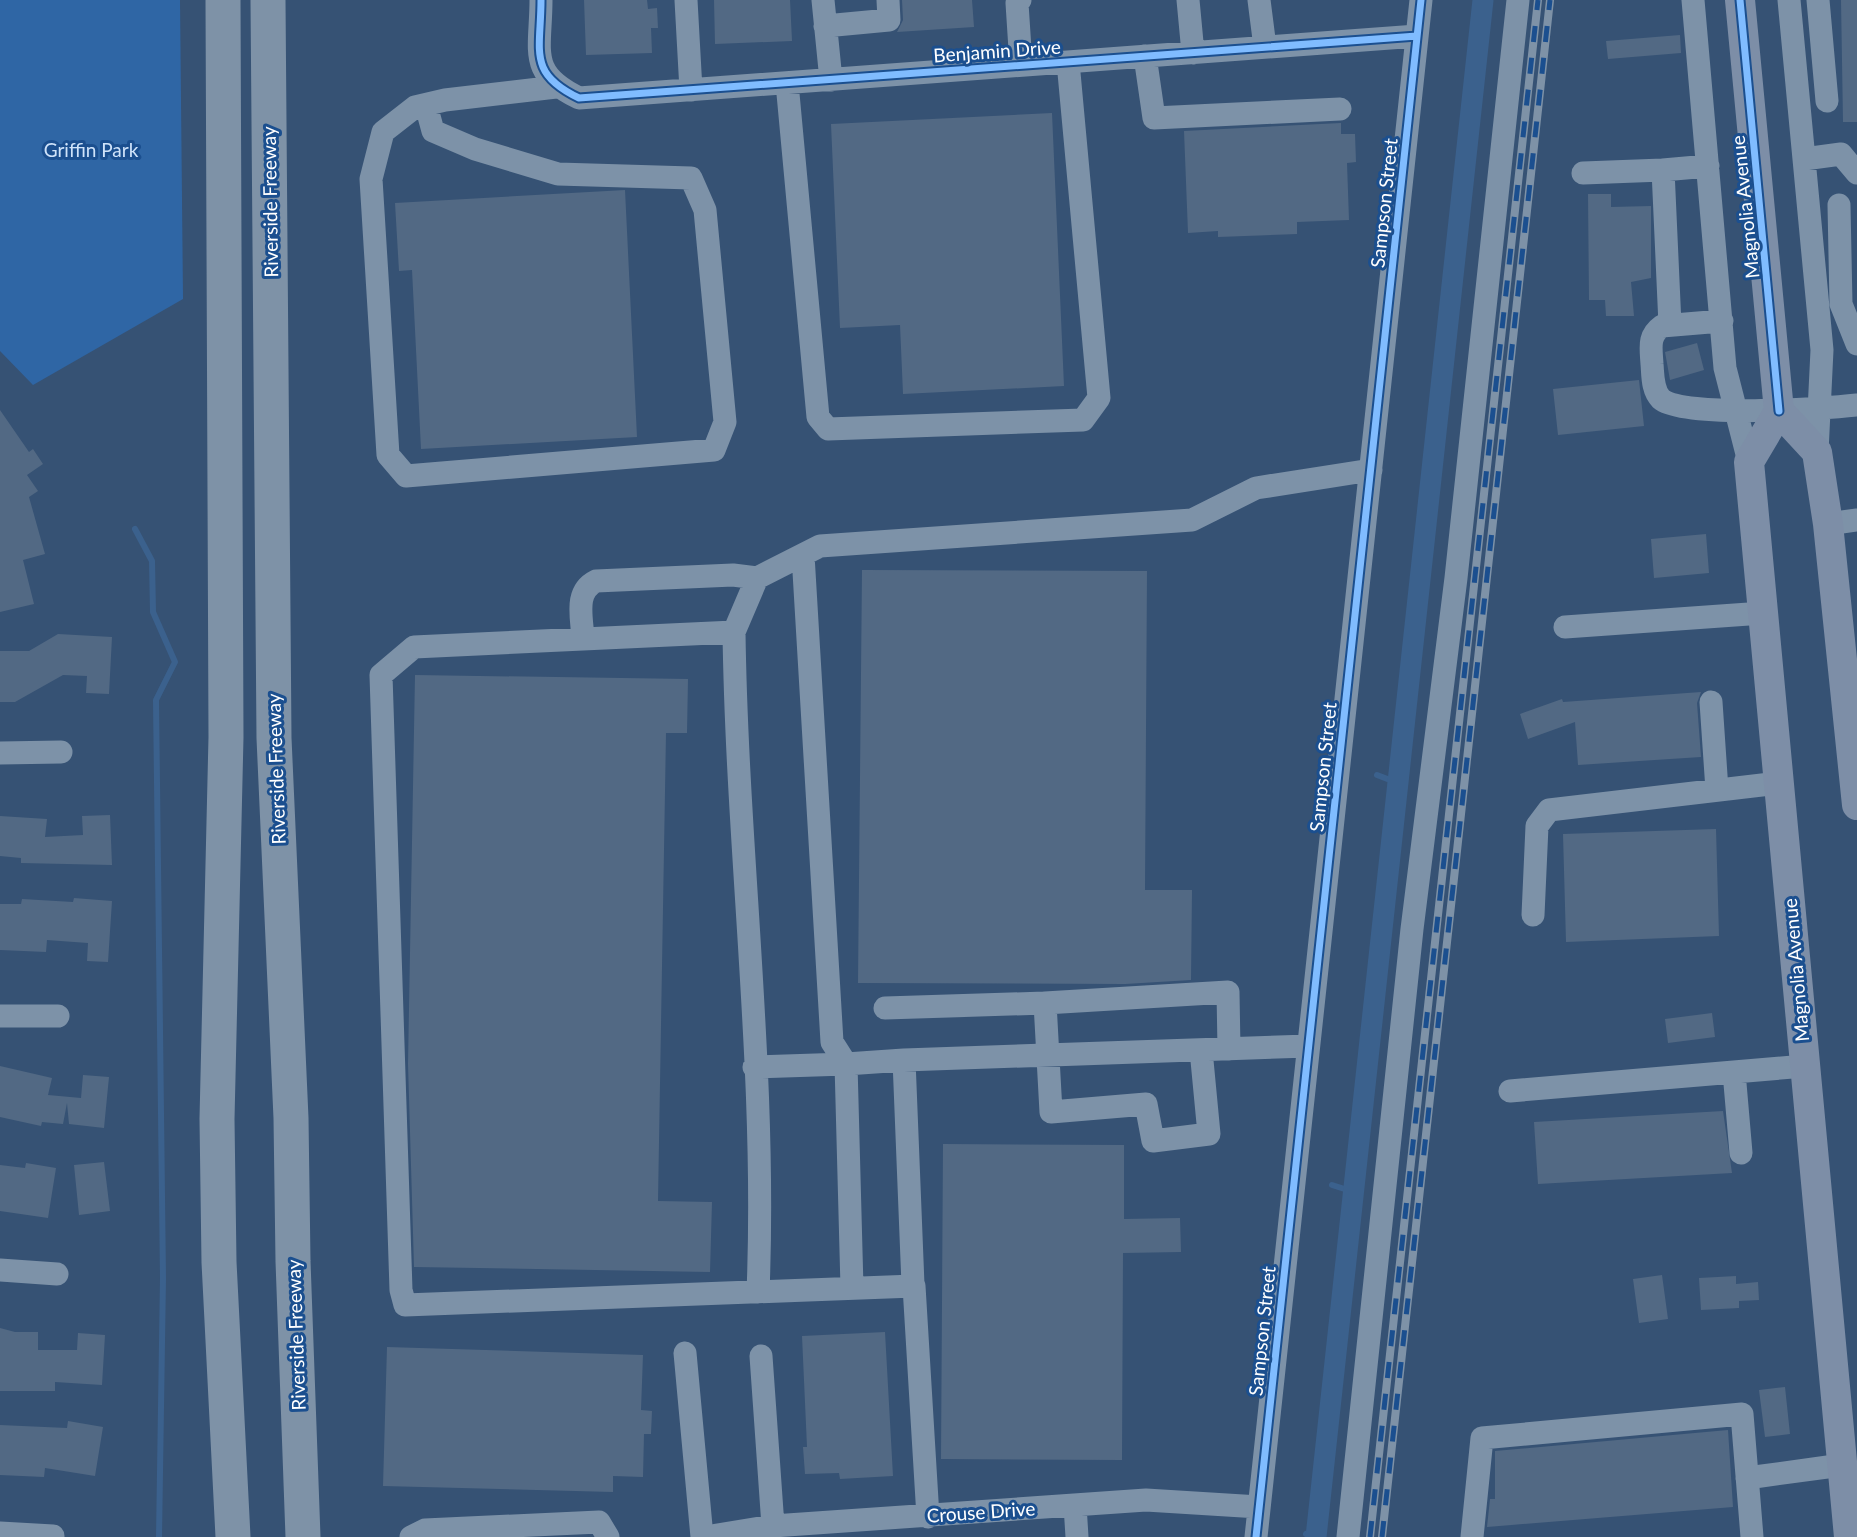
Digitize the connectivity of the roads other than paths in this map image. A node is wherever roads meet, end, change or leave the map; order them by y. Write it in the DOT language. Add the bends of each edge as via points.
graph roads {
  1 [pos="223,0"];
  2 [pos="268,0"];
  3 [pos="541,0"];
  4 [pos="686,0"];
  5 [pos="822,0"];
  6 [pos="888,0"];
  7 [pos="1188,0"];
  8 [pos="1259,0"];
  9 [pos="1422,0"];
  10 [pos="1518,0"];
  11 [pos="1693,0"];
  12 [pos="1740,0"];
  13 [pos="1788,0"];
  14 [pos="1818,0"];
  15 [pos="1016,1"];
  16 [pos="825,26"];
  17 [pos="1418,36"];
  18 [pos="1265,47"];
  19 [pos="1193,53"];
  20 [pos="1145,56"];
  21 [pos="1069,62"];
  22 [pos="1021,65"];
  23 [pos="831,80"];
  24 [pos="787,83"];
  25 [pos="556,87"];
  26 [pos="691,90"];
  27 [pos="1827,101"];
  28 [pos="426,105"];
  29 [pos="1340,109"];
  30 [pos="1804,159"];
  31 [pos="1708,166"];
  32 [pos="1663,170"];
  33 [pos="1583,173"];
  34 [pos="1857,173"];
  35 [pos="1848,204"];
  36 [pos="1809,208"];
  37 [pos="1849,276"];
  38 [pos="1722,321"];
  39 [pos="1670,325"];
  40 [pos="1857,344"];
  41 [pos="1857,405"];
  42 [pos="1819,408"];
  43 [pos="1737,409"];
  44 [pos="1779,411"];
  45 [pos="1817,452"];
  46 [pos="1749,462"];
  47 [pos="1371,470"];
  48 [pos="1857,520"];
  49 [pos="1828,524"];
  50 [pos="803,555"];
  51 [pos="757,578"];
  52 [pos="1763,613"];
  53 [pos="1564,627"];
  54 [pos="734,632"];
  55 [pos="1848,638"];
  56 [pos="583,639"];
  57 [pos="1711,702"];
  58 [pos="1852,706"];
  59 [pos="61,752"];
  60 [pos="0,753"];
  61 [pos="1779,783"];
  62 [pos="1717,790"];
  63 [pos="1857,805"];
  64 [pos="1533,915"];
  65 [pos="1045,1003"];
  66 [pos="885,1008"];
  67 [pos="0,1016"];
  68 [pos="58,1016"];
  69 [pos="1308,1046"];
  70 [pos="1229,1049"];
  71 [pos="1201,1050"];
  72 [pos="1051,1055"];
  73 [pos="904,1060"];
  74 [pos="846,1064"];
  75 [pos="1805,1066"];
  76 [pos="754,1067"];
  77 [pos="1734,1072"];
  78 [pos="1510,1091"];
  79 [pos="1741,1153"];
  80 [pos="0,1270"];
  81 [pos="57,1274"];
  82 [pos="914,1285"];
  83 [pos="852,1288"];
  84 [pos="758,1292"];
  85 [pos="685,1353"];
  86 [pos="761,1356"];
  87 [pos="1842,1465"];
  88 [pos="1747,1478"];
  89 [pos="1075,1505"];
  90 [pos="1259,1507"];
  91 [pos="921,1524"];
  92 [pos="773,1526"];
  93 [pos="0,1533"];
  94 [pos="53,1536"];
  95 [pos="233,1537"];
  96 [pos="303,1537"];
  97 [pos="411,1537"];
  98 [pos="608,1537"];
  99 [pos="703,1537"];
  100 [pos="1077,1537"];
  101 [pos="1256,1537"];
  102 [pos="1348,1537"];
  103 [pos="1472,1537"];
  104 [pos="1752,1537"];
  105 [pos="1849,1537"];
  1 -- 95 [label="highway" via="226,737 218,1119 219,1262"];
  2 -- 96 [label="highway, Riverside Freeway" via="274,738"];
  3 -- 25 [label="street" via="540,68"];
  4 -- 26 [label="street"];
  5 -- 16 [label="street"];
  6 -- 16 [label="street" via="889,20"];
  7 -- 19 [label="street"];
  8 -- 18 [label="street"];
  9 -- 17 [label="street, Sampson Street"];
  10 -- 102 [label="street"];
  11 -- 31 [label="street"];
  12 -- 44 [label="main road, Magnolia Avenue"];
  13 -- 30 [label="street"];
  14 -- 27 [label="street"];
  15 -- 22 [label="street"];
  16 -- 23 [label="street"];
  17 -- 18 [label="street, Benjamin Drive"];
  17 -- 47 [label="street, Sampson Street"];
  18 -- 19 [label="street, Benjamin Drive"];
  19 -- 20 [label="street, Benjamin Drive"];
  20 -- 21 [label="street, Benjamin Drive"];
  20 -- 29 [label="street" via="1154,118"];
  21 -- 22 [label="street, Benjamin Drive"];
  21 -- 24 [label="street" via="1099,398 1083,420 828,429 818,417"];
  22 -- 23 [label="street, Benjamin Drive"];
  23 -- 24 [label="street, Benjamin Drive"];
  24 -- 26 [label="street, Benjamin Drive"];
  25 -- 26 [label="street, Benjamin Drive" via="579,98"];
  25 -- 28 [label="street"];
  28 -- 28 [label="street" via="415,107 383,132 371,178 388,455 406,476 714,450 726,422 705,210 691,178 558,174 433,131"];
  30 -- 34 [label="street" via="1840,154"];
  30 -- 36 [label="street"];
  31 -- 32 [label="street"];
  31 -- 38 [label="street"];
  32 -- 33 [label="street"];
  32 -- 39 [label="street"];
  35 -- 36 [label="street"];
  35 -- 37 [label="street"];
  36 -- 42 [label="street" via="1822,350"];
  37 -- 40 [label="street" via="1841,304"];
  38 -- 39 [label="street"];
  38 -- 43 [label="street" via="1725,368"];
  39 -- 43 [label="street" via="1655,331 1650,341 1653,384 1660,398 1675,406"];
  41 -- 42 [label="street"];
  42 -- 44 [label="street"];
  42 -- 45 [label="street"];
  43 -- 44 [label="street"];
  43 -- 46 [label="street"];
  44 -- 45 [label="main road"];
  44 -- 46 [label="main road"];
  45 -- 49 [label="main road"];
  46 -- 52 [label="main road, Magnolia Avenue"];
  47 -- 50 [label="street" via="1256,488 1192,520 820,546"];
  47 -- 69 [label="street, Sampson Street"];
  48 -- 49 [label="street"];
  49 -- 55 [label="main road"];
  50 -- 51 [label="street"];
  50 -- 74 [label="street" via="832,1042"];
  51 -- 54 [label="street"];
  51 -- 56 [label="street" via="596,581 581,596"];
  52 -- 53 [label="street"];
  52 -- 61 [label="main road, Magnolia Avenue"];
  54 -- 56 [label="street"];
  54 -- 76 [label="street" via="735,730"];
  55 -- 58 [label="main road"];
  56 -- 84 [label="street" via="414,647 381,675 405,1305"];
  57 -- 62 [label="street"];
  58 -- 63 [label="main road"];
  59 -- 60 [label="street"];
  61 -- 62 [label="street"];
  61 -- 75 [label="main road, Magnolia Avenue"];
  62 -- 64 [label="street" via="1549,810 1537,826"];
  65 -- 66 [label="street"];
  65 -- 70 [label="street" via="1228,992"];
  65 -- 72 [label="street"];
  67 -- 68 [label="street"];
  69 -- 70 [label="street"];
  69 -- 90 [label="street, Sampson Street"];
  70 -- 71 [label="street"];
  71 -- 72 [label="street"];
  71 -- 72 [label="street" via="1209,1134 1153,1141 1146,1104 1051,1112"];
  72 -- 73 [label="street"];
  73 -- 74 [label="street"];
  73 -- 82 [label="street"];
  74 -- 76 [label="street"];
  74 -- 83 [label="street"];
  75 -- 77 [label="street"];
  75 -- 87 [label="main road, Magnolia Avenue"];
  76 -- 84 [label="street" via="761,1196"];
  77 -- 78 [label="street"];
  77 -- 79 [label="street"];
  80 -- 81 [label="street"];
  82 -- 83 [label="street"];
  82 -- 91 [label="street"];
  83 -- 84 [label="street"];
  85 -- 99 [label="street"];
  86 -- 92 [label="street"];
  87 -- 88 [label="street"];
  87 -- 105 [label="main road, Magnolia Avenue"];
  88 -- 103 [label="street" via="1742,1414 1482,1437"];
  88 -- 104 [label="street"];
  89 -- 90 [label="street, Crouse Drive" via="1146,1500"];
  89 -- 91 [label="street, Crouse Drive"];
  89 -- 100 [label="street"];
  90 -- 101 [label="street, Sampson Street"];
  91 -- 92 [label="street, Crouse Drive"];
  92 -- 99 [label="street, Crouse Drive"];
  93 -- 94 [label="street"];
  97 -- 98 [label="street" via="425,1530 599,1522"];
}
